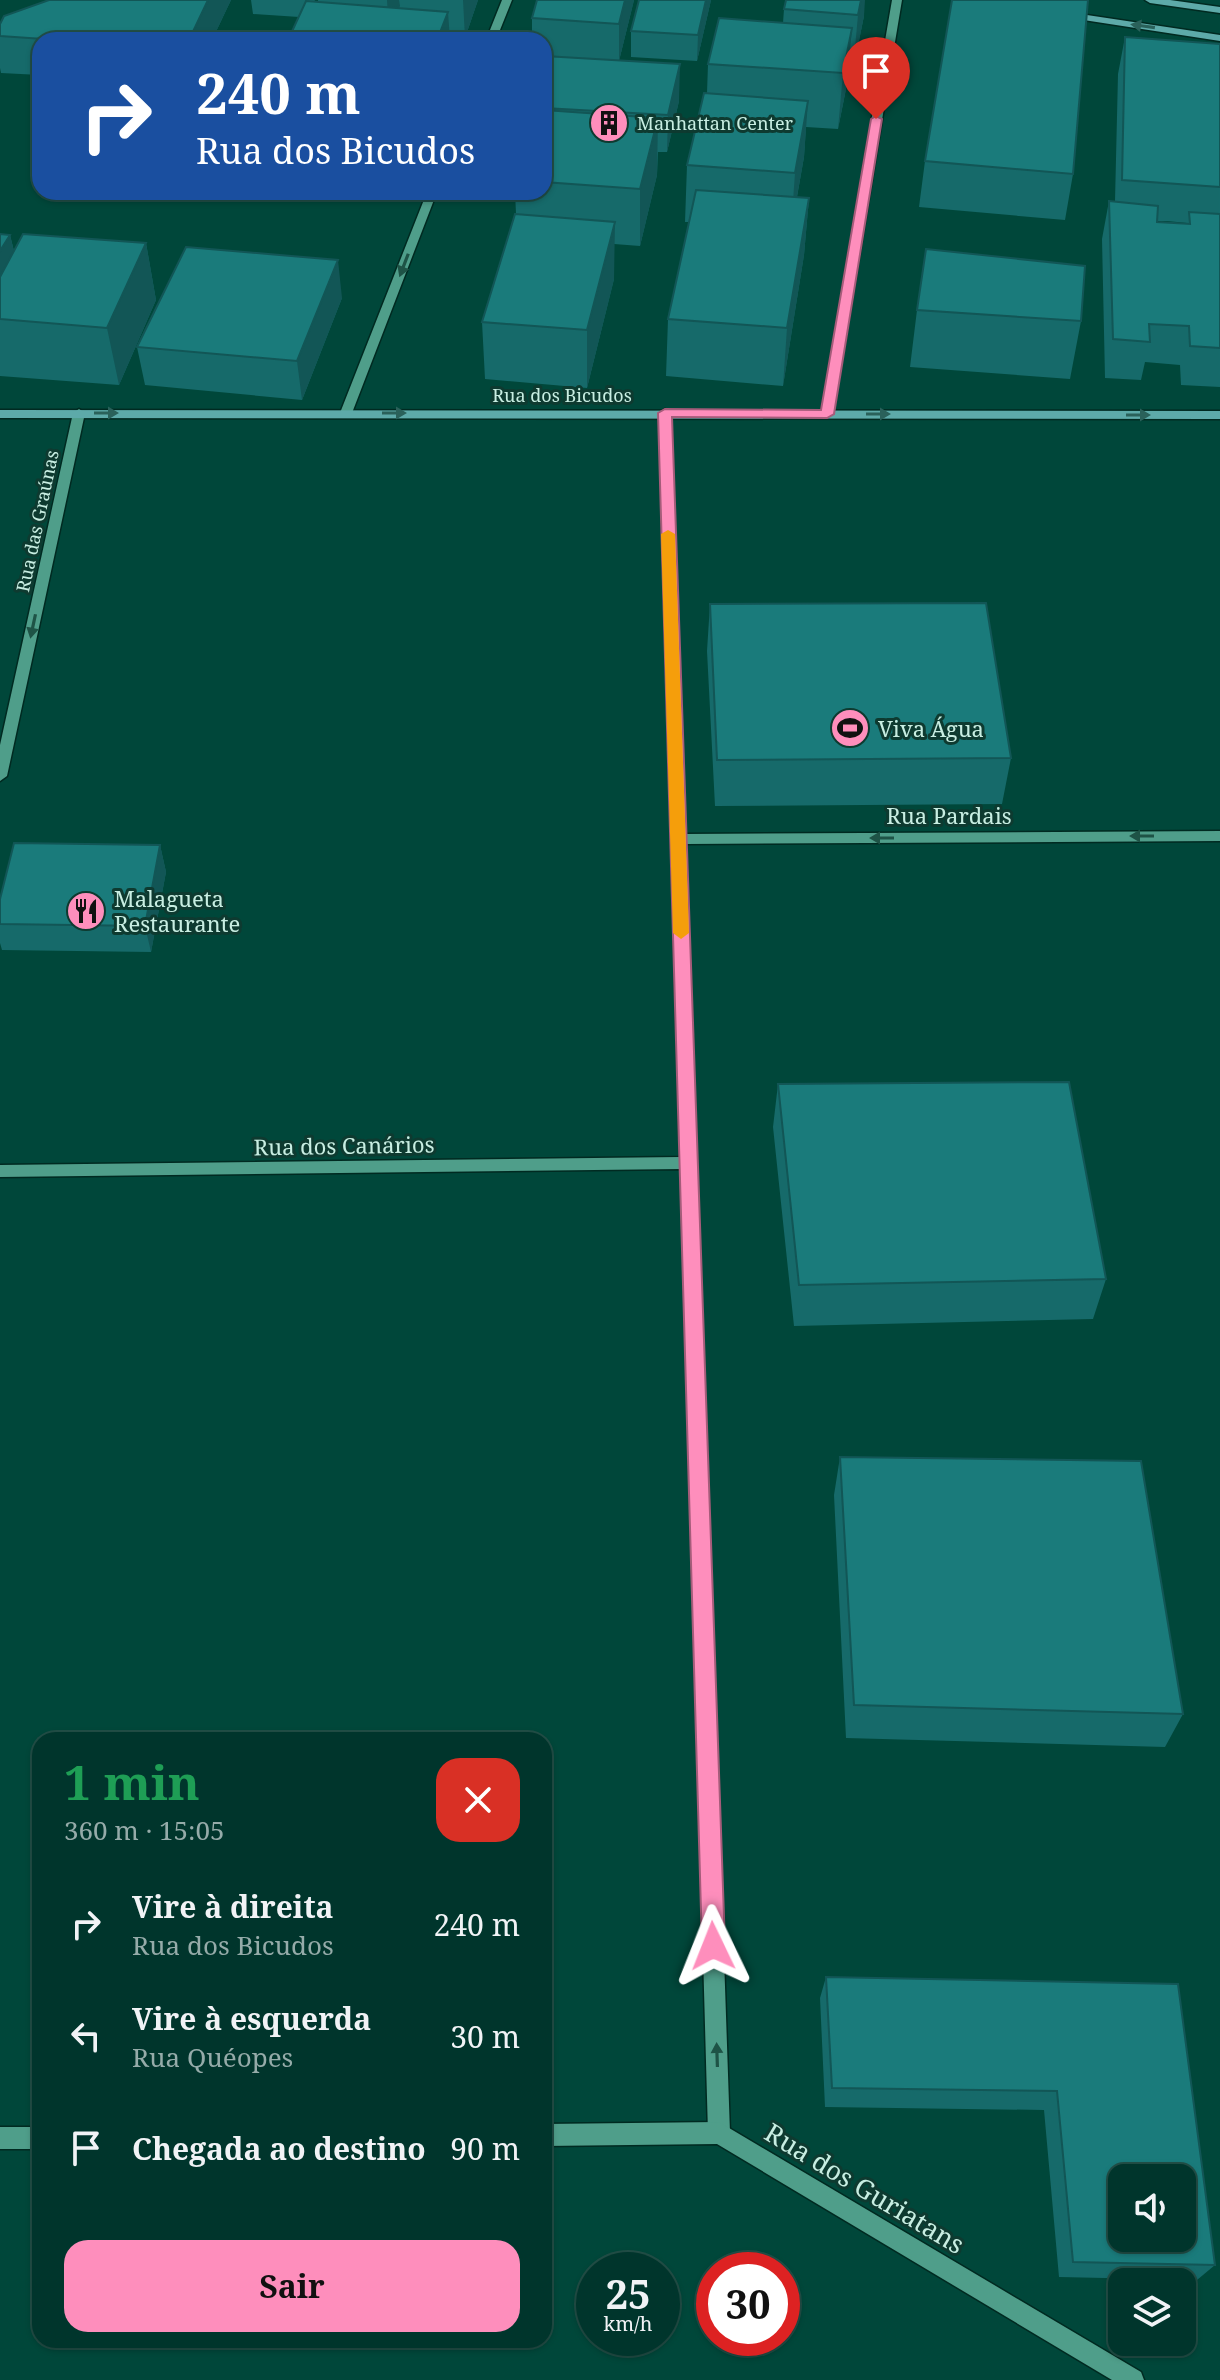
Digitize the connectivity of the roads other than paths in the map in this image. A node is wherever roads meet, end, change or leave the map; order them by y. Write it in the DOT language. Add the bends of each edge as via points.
graph roads {
  1 [pos="507,0"];
  2 [pos="897,0"];
  3 [pos="1150,0"];
  4 [pos="1220,10"];
  5 [pos="1057,14"];
  6 [pos="494,32"];
  7 [pos="1220,38"];
  8 [pos="429,200"];
  9 [pos="79,413"];
  10 [pos="346,413"];
  11 [pos="665,413"];
  12 [pos="0,414"];
  13 [pos="827,414"];
  14 [pos="1220,415"];
  15 [pos="0,776"];
  16 [pos="1220,836"];
  17 [pos="678,839"];
  18 [pos="688,1163"];
  19 [pos="0,1171"];
  20 [pos="719,2133"];
  21 [pos="552,2135"];
  22 [pos="0,2138"];
  23 [pos="32,2138"];
  24 [pos="1133,2380"];
  1 -- 6 [label="street"];
  2 -- 13 [label="street"];
  3 -- 4 [label="main road"];
  7 -- 5 [label="main road, one-way"];
  8 -- 10 [label="street, one-way"];
  9 -- 10 [label="main road, Rua dos Bicudos, one-way"];
  9 -- 12 [label="main road, Rua dos Bicudos"];
  9 -- 15 [label="street, Rua das Graúnas, one-way"];
  10 -- 11 [label="main road, Rua dos Bicudos, one-way"];
  11 -- 13 [label="main road, Rua dos Bicudos"];
  11 -- 17 [label="street"];
  13 -- 14 [label="main road, Rua dos Bicudos, one-way"];
  16 -- 17 [label="street, Rua Pardais, one-way"];
  17 -- 18 [label="street"];
  18 -- 19 [label="street, Rua dos Canários"];
  20 -- 18 [label="street, one-way"];
  20 -- 21 [label="street"];
  20 -- 24 [label="street, Rua dos Guriatans"];
  22 -- 23 [label="street"];
}
